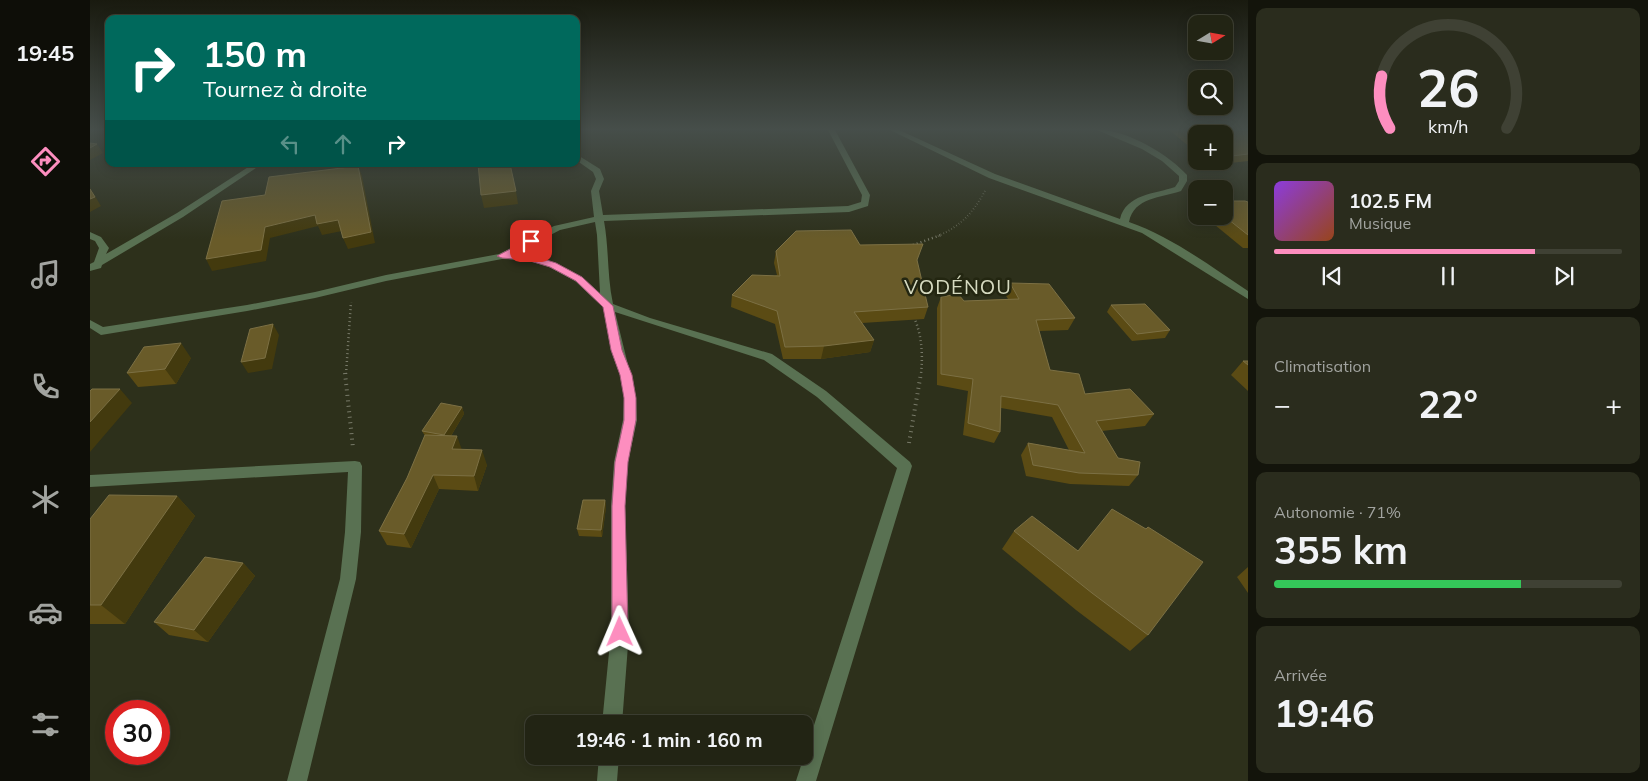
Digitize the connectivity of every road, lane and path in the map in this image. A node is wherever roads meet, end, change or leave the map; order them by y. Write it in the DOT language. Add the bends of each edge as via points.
graph roads {
  1 [pos="591,166"];
  2 [pos="851,166"];
  3 [pos="972,166"];
  4 [pos="1174,166"];
  5 [pos="253,167"];
  6 [pos="992,176"];
  7 [pos="600,218"];
  8 [pos="1124,222"];
  9 [pos="90,235"];
  10 [pos="911,245"];
  11 [pos="502,256"];
  12 [pos="94,266"];
  13 [pos="90,276"];
  14 [pos="352,286"];
  15 [pos="1248,296"];
  16 [pos="608,306"];
  17 [pos="911,310"];
  18 [pos="90,323"];
  19 [pos="355,466"];
  20 [pos="905,466"];
  21 [pos="90,481"];
  22 [pos="613,715"];
  23 [pos="608,765"];
  24 [pos="297,781"];
  25 [pos="607,781"];
  26 [pos="806,781"];
  1 -- 7 [label="street" via="600,179 595,191"];
  2 -- 7 [label="street" via="866,195 865,204 849,209"];
  3 -- 6 [label="street"];
  4 -- 8 [label="street" via="1183,175 1178,189 1132,203 1126,209"];
  5 -- 12 [label="street"];
  6 -- 8 [label="street"];
  6 -- 10 [label="path" via="979,205 962,225"];
  7 -- 11 [label="street" via="557,228"];
  7 -- 16 [label="street"];
  8 -- 15 [label="street" via="1167,243"];
  9 -- 12 [label="street" via="98,239 104,248"];
  11 -- 14 [label="street"];
  11 -- 16 [label="street" via="528,257 553,265 579,279"];
  12 -- 13 [label="street"];
  14 -- 18 [label="street" via="102,331"];
  14 -- 19 [label="path" via="345,368"];
  16 -- 20 [label="street" via="768,357 841,411"];
  16 -- 22 [label="street" via="630,398 618,506 620,632"];
  17 -- 20 [label="path" via="923,347"];
  19 -- 21 [label="street"];
  19 -- 24 [label="street" via="348,579"];
  20 -- 26 [label="street"];
  23 -- 25 [label="street"];
}
